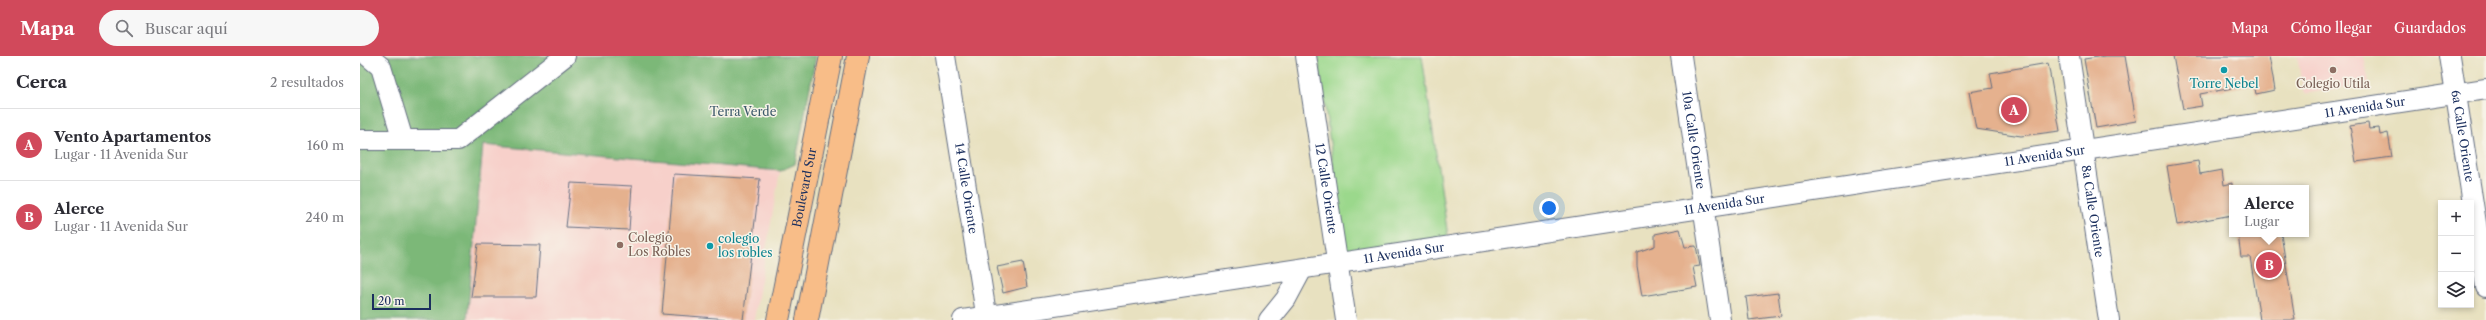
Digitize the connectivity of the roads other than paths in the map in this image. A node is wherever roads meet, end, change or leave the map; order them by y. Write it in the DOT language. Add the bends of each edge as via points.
graph roads {
  1 [pos="368,56"];
  2 [pos="565,56"];
  3 [pos="831,56"];
  4 [pos="858,56"];
  5 [pos="945,56"];
  6 [pos="1306,56"];
  7 [pos="1681,56"];
  8 [pos="2069,56"];
  9 [pos="2450,56"];
  10 [pos="2486,90"];
  11 [pos="2456,94"];
  12 [pos="360,140"];
  13 [pos="403,140"];
  14 [pos="2083,150"];
  15 [pos="1703,208"];
  16 [pos="1336,264"];
  17 [pos="1302,269"];
  18 [pos="2485,278"];
  19 [pos="986,319"];
  20 [pos="778,320"];
  21 [pos="807,320"];
  22 [pos="962,320"];
  23 [pos="1269,320"];
  24 [pos="1346,320"];
  25 [pos="1720,320"];
  26 [pos="2109,320"];
  1 -- 13 [label="street" via="381,67"];
  2 -- 13 [label="street" via="458,140"];
  3 -- 20 [label="highway, Boulevard Sur"];
  4 -- 21 [label="highway"];
  5 -- 19 [label="street, 14 Calle Oriente"];
  6 -- 16 [label="street, 12 Calle Oriente"];
  7 -- 15 [label="street, 10a Calle Oriente"];
  8 -- 14 [label="street, 8a Calle Oriente"];
  9 -- 11 [label="street, 6a Calle Oriente"];
  10 -- 11 [label="street, 11 Avenida Sur"];
  11 -- 14 [label="street, 11 Avenida Sur"];
  11 -- 18 [label="street, 6a Calle Oriente"];
  12 -- 13 [label="street"];
  14 -- 15 [label="street, 11 Avenida Sur"];
  14 -- 26 [label="street, 8a Calle Oriente"];
  15 -- 16 [label="street, 11 Avenida Sur"];
  15 -- 25 [label="street, 10a Calle Oriente"];
  16 -- 17 [label="street, 11 Avenida Sur"];
  16 -- 24 [label="street, 12 Calle Oriente"];
  17 -- 19 [label="street, 11 Avenida Sur"];
  17 -- 23 [label="street" via="1286,299"];
  19 -- 22 [label="street, 11 Avenida Sur"];
}
